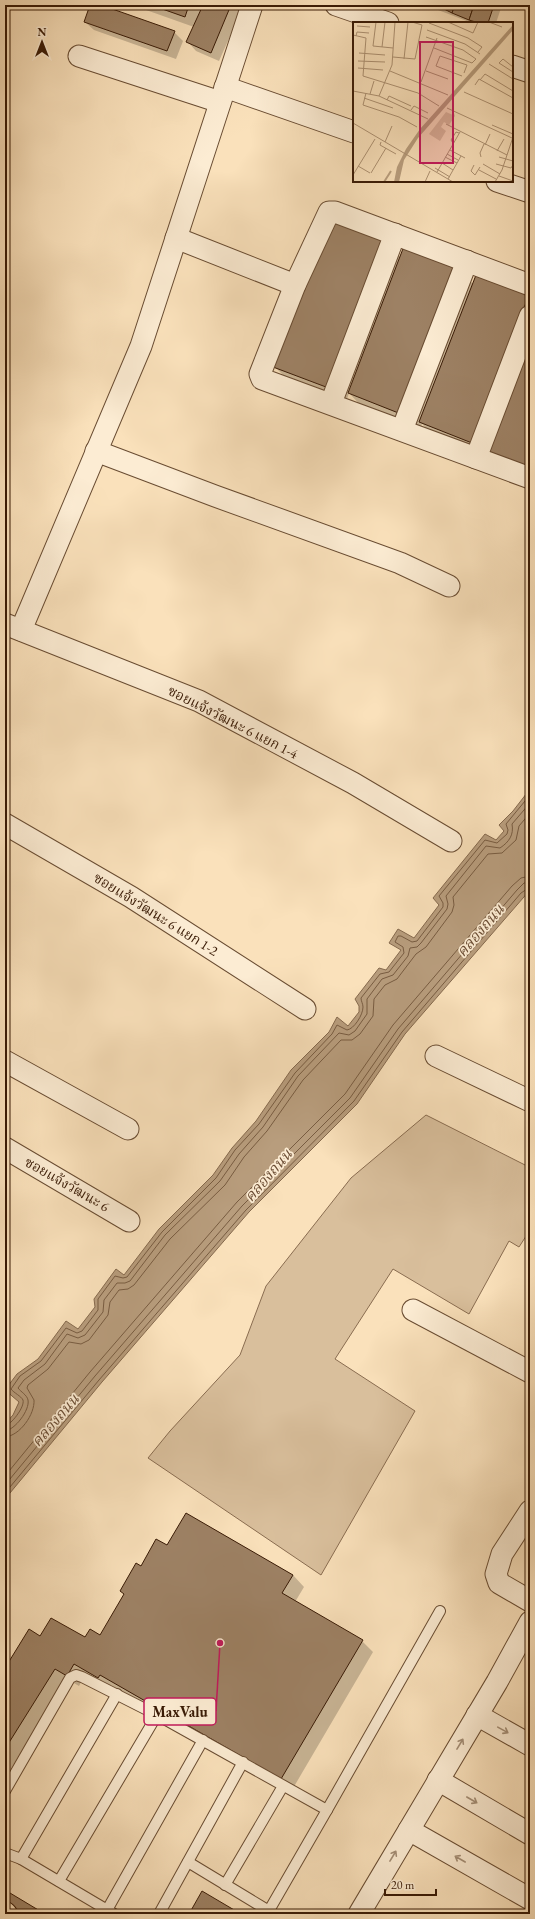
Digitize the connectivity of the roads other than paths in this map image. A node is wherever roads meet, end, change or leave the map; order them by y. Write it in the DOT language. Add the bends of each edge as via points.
graph roads {
  1 [pos="252,5"];
  2 [pos="336,5"];
  3 [pos="385,22"];
  4 [pos="79,56"];
  5 [pos="513,66"];
  6 [pos="530,72"];
  7 [pos="223,95"];
  8 [pos="353,132"];
  9 [pos="500,182"];
  10 [pos="530,192"];
  11 [pos="395,234"];
  12 [pos="176,238"];
  13 [pos="467,261"];
  14 [pos="295,285"];
  15 [pos="530,285"];
  16 [pos="530,316"];
  17 [pos="331,404"];
  18 [pos="402,430"];
  19 [pos="96,451"];
  20 [pos="476,458"];
  21 [pos="530,478"];
  22 [pos="449,586"];
  23 [pos="13,627"];
  24 [pos="5,824"];
  25 [pos="451,841"];
  26 [pos="305,1009"];
  27 [pos="436,1056"];
  28 [pos="5,1060"];
  29 [pos="530,1101"];
  30 [pos="128,1129"];
  31 [pos="5,1148"];
  32 [pos="129,1221"];
  33 [pos="413,1310"];
  34 [pos="528,1366"];
  35 [pos="530,1511"];
  36 [pos="530,1601"];
  37 [pos="440,1611"];
  38 [pos="530,1622"];
  39 [pos="117,1694"];
  40 [pos="157,1715"];
  41 [pos="477,1715"];
  42 [pos="203,1740"];
  43 [pos="530,1745"];
  44 [pos="243,1762"];
  45 [pos="438,1780"];
  46 [pos="283,1786"];
  47 [pos="5,1791"];
  48 [pos="327,1810"];
  49 [pos="409,1830"];
  50 [pos="530,1834"];
  51 [pos="5,1853"];
  52 [pos="22,1859"];
  53 [pos="188,1862"];
  54 [pos="59,1882"];
  55 [pos="225,1885"];
  56 [pos="530,1899"];
  57 [pos="111,1912"];
  58 [pos="268,1912"];
  59 [pos="160,1914"];
  60 [pos="359,1914"];
  1 -- 7 [label="street"];
  2 -- 3 [label="street"];
  4 -- 7 [label="street"];
  5 -- 6 [label="street"];
  7 -- 8 [label="street"];
  7 -- 12 [label="street"];
  9 -- 10 [label="street"];
  11 -- 13 [label="street"];
  11 -- 14 [label="street" via="329,212"];
  11 -- 17 [label="street"];
  12 -- 14 [label="street"];
  12 -- 19 [label="street" via="141,346"];
  13 -- 15 [label="street"];
  13 -- 18 [label="street"];
  14 -- 17 [label="street" via="260,377"];
  16 -- 20 [label="street"];
  17 -- 18 [label="street"];
  18 -- 20 [label="street"];
  19 -- 22 [label="street" via="400,563"];
  19 -- 23 [label="street"];
  20 -- 21 [label="street"];
  23 -- 25 [label="street, ซอยแจ้งวัฒนะ 6 แยก 1-4" via="199,701 353,783"];
  24 -- 26 [label="street, ซอยแจ้งวัฒนะ 6 แยก 1-2" via="131,897"];
  27 -- 29 [label="street"];
  28 -- 30 [label="street"];
  31 -- 32 [label="street, ซอยแจ้งวัฒนะ 6"];
  33 -- 34 [label="street"];
  35 -- 36 [label="street" via="502,1554 496,1574 498,1583"];
  37 -- 48 [label="lane"];
  38 -- 41 [label="street"];
  39 -- 40 [label="lane"];
  39 -- 47 [label="lane" via="82,1676 70,1678"];
  39 -- 52 [label="lane"];
  40 -- 42 [label="lane"];
  40 -- 54 [label="lane"];
  41 -- 43 [label="street, one-way"];
  45 -- 41 [label="street, one-way"];
  42 -- 44 [label="lane"];
  42 -- 57 [label="lane"];
  44 -- 46 [label="lane"];
  44 -- 53 [label="lane"];
  45 -- 49 [label="street"];
  45 -- 50 [label="street, one-way"];
  46 -- 48 [label="lane"];
  46 -- 55 [label="lane"];
  48 -- 58 [label="lane"];
  56 -- 49 [label="street, one-way"];
  60 -- 49 [label="street, one-way"];
  51 -- 52 [label="lane"];
  52 -- 54 [label="lane"];
  53 -- 55 [label="lane"];
  53 -- 59 [label="lane"];
  54 -- 57 [label="lane"];
  55 -- 58 [label="lane"];
}
